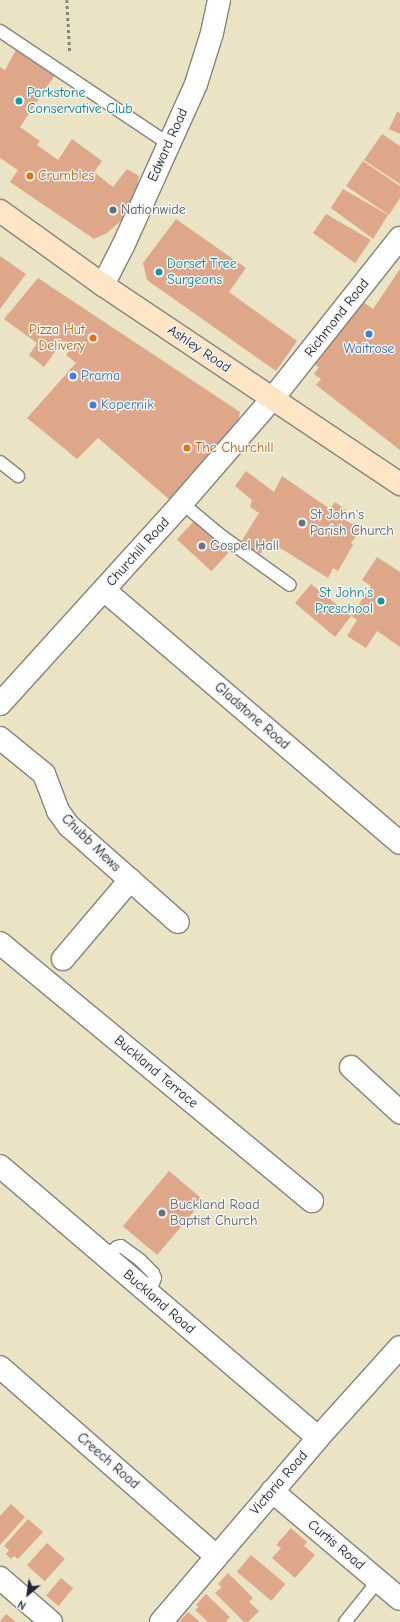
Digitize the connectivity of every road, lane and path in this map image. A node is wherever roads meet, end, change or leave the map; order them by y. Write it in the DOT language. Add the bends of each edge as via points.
graph roads {
  1 [pos="67,0"];
  2 [pos="219,0"];
  3 [pos="0,31"];
  4 [pos="70,53"];
  5 [pos="169,144"];
  6 [pos="0,212"];
  7 [pos="400,238"];
  8 [pos="103,285"];
  9 [pos="273,398"];
  10 [pos="0,462"];
  11 [pos="18,476"];
  12 [pos="400,484"];
  13 [pos="182,504"];
  14 [pos="290,585"];
  15 [pos="104,590"];
  16 [pos="0,704"];
  17 [pos="0,738"];
  18 [pos="400,843"];
  19 [pos="130,880"];
  20 [pos="178,922"];
  21 [pos="0,943"];
  22 [pos="63,959"];
  23 [pos="355,1079"];
  24 [pos="400,1112"];
  25 [pos="0,1166"];
  26 [pos="312,1201"];
  27 [pos="400,1347"];
  28 [pos="0,1367"];
  29 [pos="318,1438"];
  30 [pos="272,1491"];
  31 [pos="216,1556"];
  32 [pos="0,1578"];
  33 [pos="378,1581"];
  34 [pos="400,1599"];
  35 [pos="51,1622"];
  36 [pos="162,1622"];
  37 [pos="345,1622"];
  1 -- 4 [label="path"];
  2 -- 5 [label="street, Edward Road" via="196,84"];
  3 -- 5 [label="lane"];
  5 -- 8 [label="street, Edward Road"];
  6 -- 8 [label="main road, Ashley Road"];
  7 -- 9 [label="street, Richmond Road"];
  8 -- 9 [label="main road, Ashley Road"];
  9 -- 12 [label="main road, Ashley Road"];
  9 -- 13 [label="street, Churchill Road"];
  10 -- 11 [label="lane"];
  13 -- 14 [label="lane"];
  13 -- 15 [label="street, Churchill Road"];
  15 -- 16 [label="street, Churchill Road"];
  15 -- 18 [label="street, Gladstone Road"];
  17 -- 19 [label="street, Chubb Mews" via="44,774 58,811 69,826"];
  19 -- 20 [label="street, Chubb Mews"];
  19 -- 22 [label="street"];
  21 -- 26 [label="street, Buckland Terrace"];
  23 -- 24 [label="street"];
  25 -- 29 [label="street, Buckland Road"];
  27 -- 29 [label="street, Victoria Road"];
  28 -- 31 [label="street, Creech Road"];
  29 -- 30 [label="street, Victoria Road"];
  30 -- 31 [label="street, Victoria Road"];
  30 -- 33 [label="street, Curtis Road"];
  31 -- 36 [label="street, Victoria Road"];
  32 -- 35 [label="street"];
  33 -- 34 [label="street, Curtis Road"];
  33 -- 37 [label="lane"];
}
